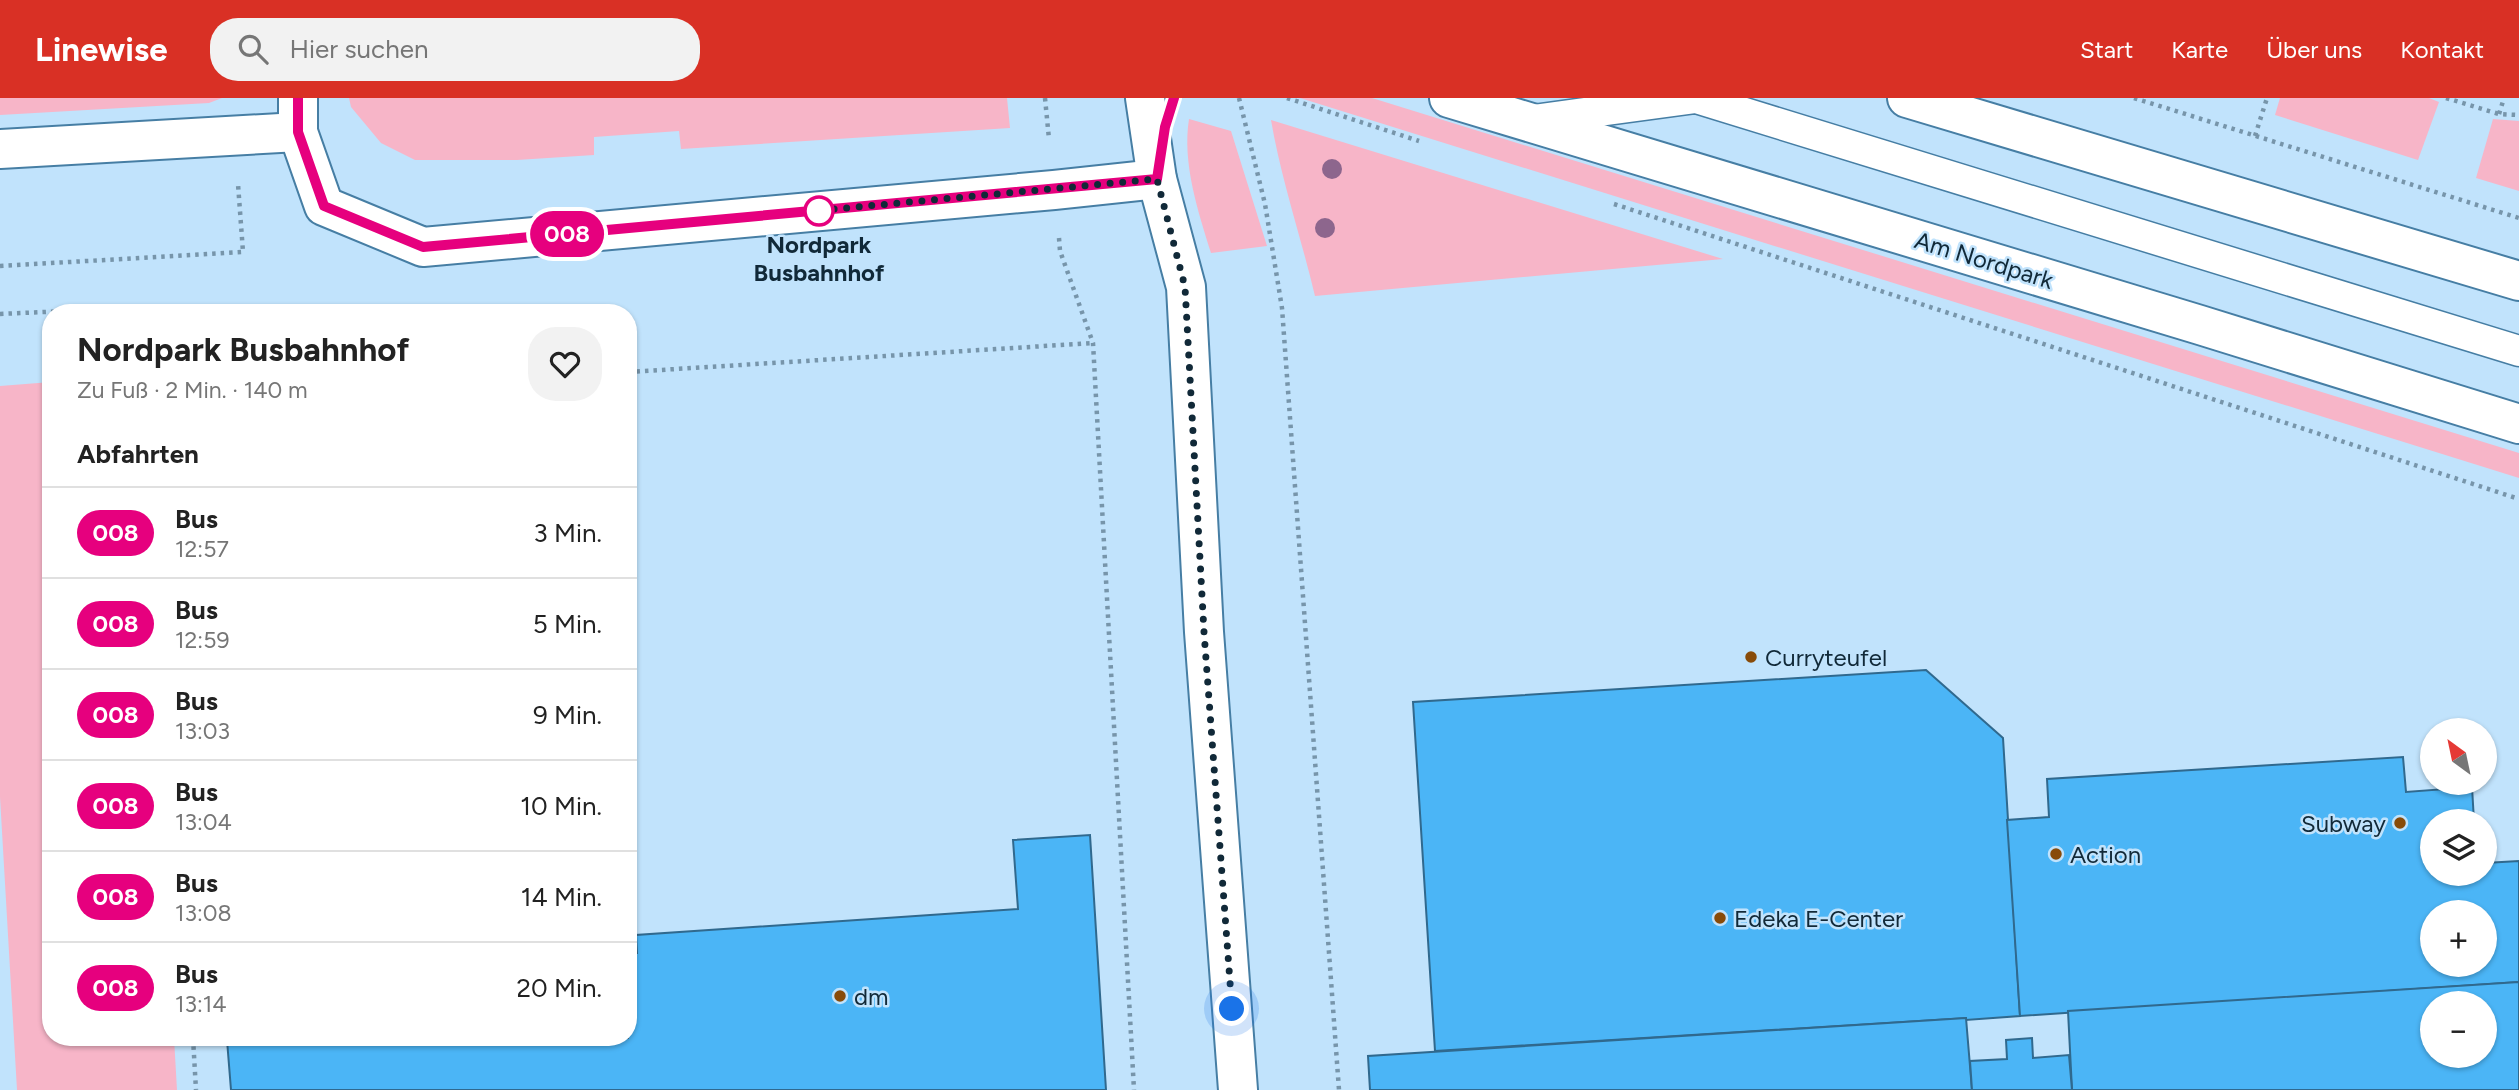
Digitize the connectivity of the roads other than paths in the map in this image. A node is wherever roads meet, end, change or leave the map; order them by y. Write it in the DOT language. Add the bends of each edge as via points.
graph roads {
  1 [pos="1145,98"];
  2 [pos="1174,98"];
  3 [pos="1449,98"];
  4 [pos="1696,98"];
  5 [pos="1907,98"];
  6 [pos="298,115"];
  7 [pos="1522,121"];
  8 [pos="0,149"];
  9 [pos="1157,179"];
  10 [pos="2519,281"];
  11 [pos="2519,351"];
  12 [pos="2519,424"];
  13 [pos="1238,1090"];
  1 -- 9 [label="street"];
  2 -- 9 [label="street"];
  3 -- 7 [label="street, Am Nordpark"];
  4 -- 7 [label="lane"];
  4 -- 11 [label="lane"];
  5 -- 10 [label="street"];
  6 -- 8 [label="street" via="236,135"];
  6 -- 9 [label="street" via="324,206 423,247"];
  7 -- 12 [label="street, Am Nordpark"];
  9 -- 13 [label="street" via="1185,287 1205,646"];
}
